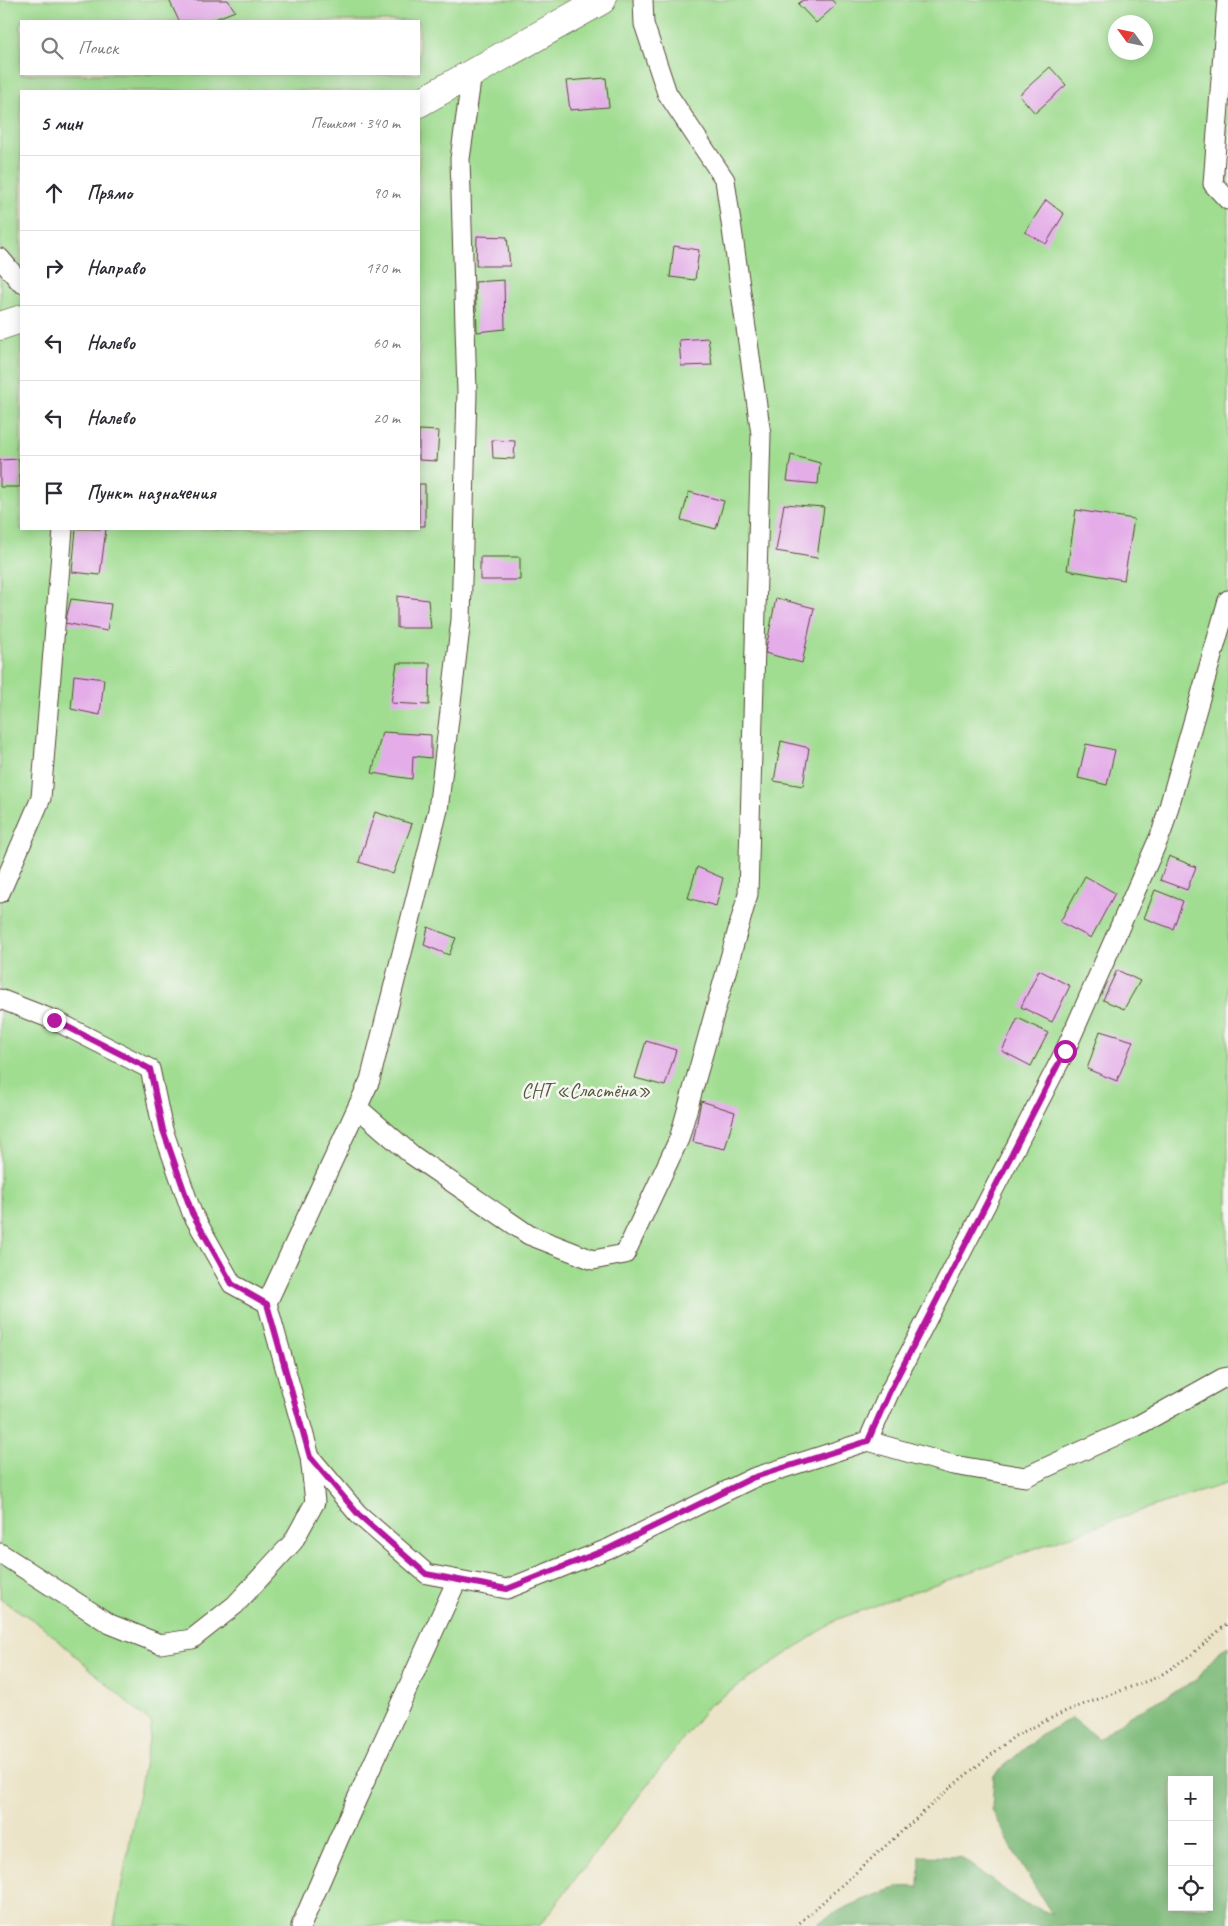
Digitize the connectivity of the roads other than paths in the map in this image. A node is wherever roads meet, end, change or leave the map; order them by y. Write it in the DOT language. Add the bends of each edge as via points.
graph roads {
  1 [pos="602,0"];
  2 [pos="643,0"];
  3 [pos="1227,0"];
  4 [pos="472,73"];
  5 [pos="420,102"];
  6 [pos="1228,200"];
  7 [pos="0,258"];
  8 [pos="20,282"];
  9 [pos="20,319"];
  10 [pos="0,326"];
  11 [pos="63,530"];
  12 [pos="1228,600"];
  13 [pos="0,893"];
  14 [pos="0,999"];
  15 [pos="358,1108"];
  16 [pos="267,1304"];
  17 [pos="1228,1377"];
  18 [pos="868,1441"];
  19 [pos="310,1457"];
  20 [pos="0,1553"];
  21 [pos="457,1580"];
  22 [pos="301,1926"];
  1 -- 4 [label="street"];
  2 -- 15 [label="lane" via="644,24 667,94 725,180 761,434 748,894 679,1139 626,1254 593,1260 528,1235 412,1155"];
  3 -- 6 [label="lane" via="1213,184"];
  4 -- 5 [label="street"];
  4 -- 15 [label="lane" via="460,159 466,392 461,620 438,810 370,1080"];
  7 -- 8 [label="lane"];
  9 -- 10 [label="street"];
  11 -- 13 [label="lane" via="41,798"];
  12 -- 18 [label="lane" via="1162,830 1065,1051 889,1393"];
  14 -- 16 [label="lane" via="54,1020 150,1069 163,1130 192,1213 232,1284"];
  15 -- 16 [label="lane"];
  16 -- 19 [label="lane"];
  17 -- 18 [label="lane" via="1137,1426 1025,1477 953,1465"];
  18 -- 21 [label="lane" via="752,1478 610,1548 507,1589"];
  19 -- 20 [label="lane" via="315,1502 293,1542 235,1605 192,1639 160,1644 110,1624"];
  19 -- 21 [label="lane" via="358,1514 426,1574"];
  21 -- 22 [label="lane"];
}
